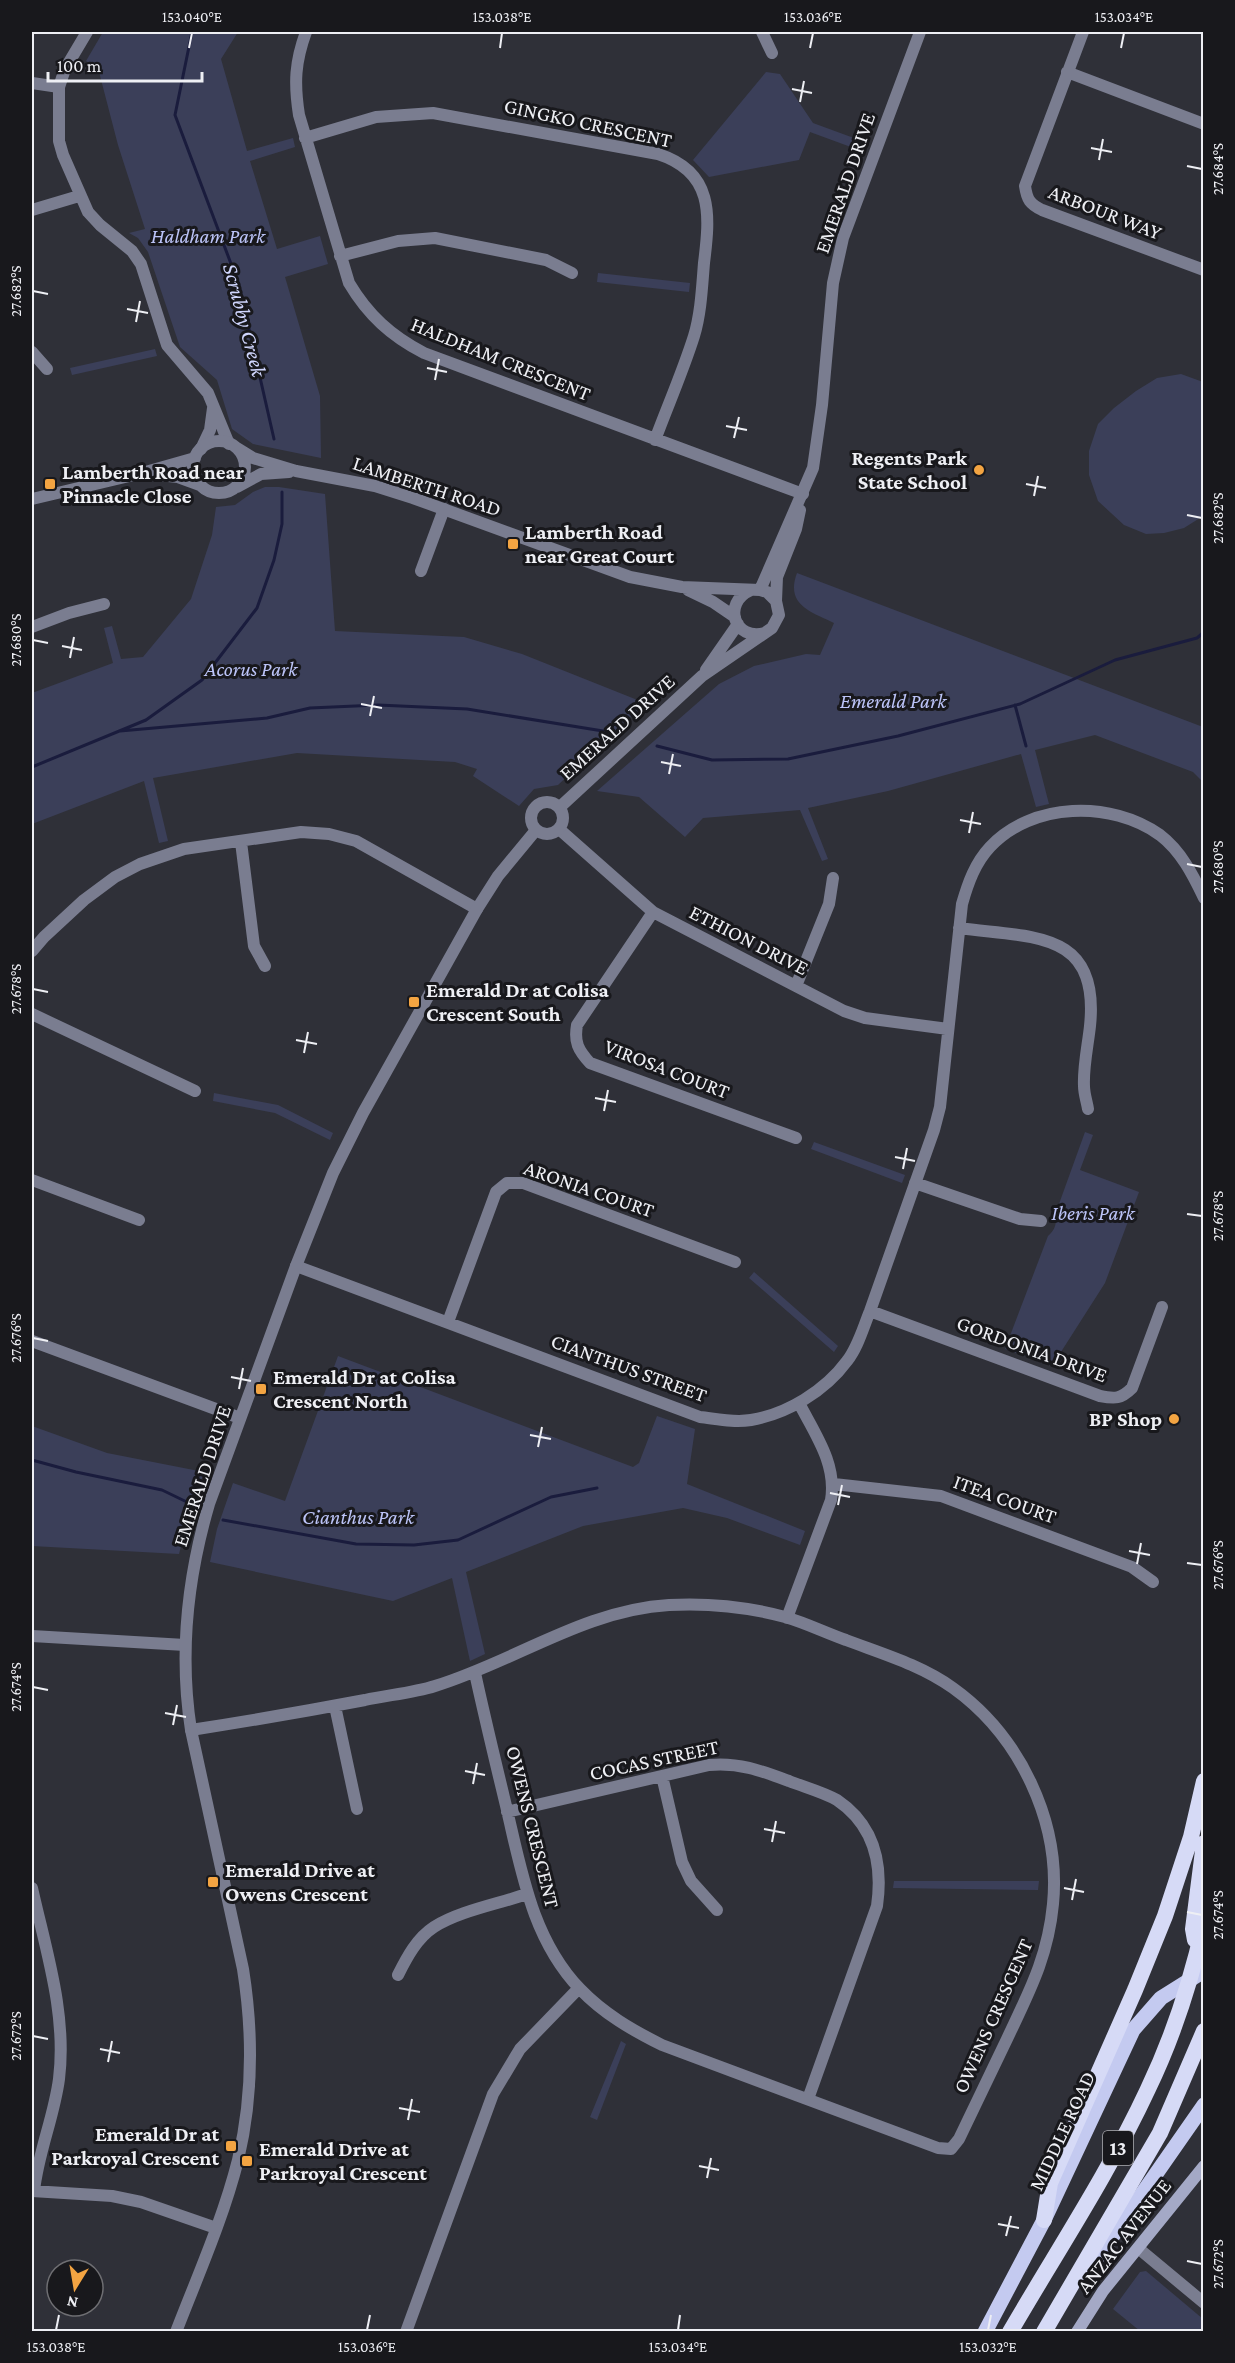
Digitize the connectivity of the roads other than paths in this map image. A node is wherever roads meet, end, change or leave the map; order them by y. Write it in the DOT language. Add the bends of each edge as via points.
graph roads {
  1 [pos="87,32"];
  2 [pos="306,32"];
  3 [pos="762,32"];
  4 [pos="920,32"];
  5 [pos="1083,32"];
  6 [pos="772,53"];
  7 [pos="1067,72"];
  8 [pos="32,83"];
  9 [pos="59,87"];
  10 [pos="1203,124"];
  11 [pos="305,138"];
  12 [pos="79,196"];
  13 [pos="32,210"];
  14 [pos="340,256"];
  15 [pos="1203,270"];
  16 [pos="572,273"];
  17 [pos="32,352"];
  18 [pos="47,369"];
  19 [pos="213,407"];
  20 [pos="655,440"];
  21 [pos="233,446"];
  22 [pos="198,454"];
  23 [pos="296,471"];
  24 [pos="142,473"];
  25 [pos="200,485"];
  26 [pos="235,488"];
  27 [pos="803,494"];
  28 [pos="32,499"];
  29 [pos="444,509"];
  30 [pos="421,572"];
  31 [pos="682,587"];
  32 [pos="756,590"];
  33 [pos="776,601"];
  34 [pos="104,604"];
  35 [pos="736,621"];
  36 [pos="32,627"];
  37 [pos="766,632"];
  38 [pos="702,676"];
  39 [pos="560,807"];
  40 [pos="559,829"];
  41 [pos="536,830"];
  42 [pos="241,842"];
  43 [pos="833,878"];
  44 [pos="1203,898"];
  45 [pos="477,909"];
  46 [pos="653,912"];
  47 [pos="959,928"];
  48 [pos="32,951"];
  49 [pos="265,966"];
  50 [pos="796,986"];
  51 [pos="32,1014"];
  52 [pos="948,1029"];
  53 [pos="195,1091"];
  54 [pos="1088,1109"];
  55 [pos="796,1138"];
  56 [pos="32,1180"];
  57 [pos="915,1183"];
  58 [pos="139,1220"];
  59 [pos="1041,1221"];
  60 [pos="735,1262"];
  61 [pos="296,1266"];
  62 [pos="1162,1308"];
  63 [pos="870,1311"];
  64 [pos="448,1322"];
  65 [pos="32,1341"];
  66 [pos="799,1403"];
  67 [pos="240,1418"];
  68 [pos="834,1484"];
  69 [pos="1153,1582"];
  70 [pos="787,1618"];
  71 [pos="32,1636"];
  72 [pos="184,1645"];
  73 [pos="475,1673"];
  74 [pos="335,1706"];
  75 [pos="191,1730"];
  76 [pos="662,1776"];
  77 [pos="1203,1781"];
  78 [pos="357,1809"];
  79 [pos="507,1812"];
  80 [pos="1203,1843"];
  81 [pos="32,1888"];
  82 [pos="527,1894"];
  83 [pos="717,1910"];
  84 [pos="1203,1924"];
  85 [pos="1197,1951"];
  86 [pos="1203,1971"];
  87 [pos="398,1975"];
  88 [pos="579,1988"];
  89 [pos="1203,2031"];
  90 [pos="808,2099"];
  91 [pos="1203,2105"];
  92 [pos="1203,2166"];
  93 [pos="33,2191"];
  94 [pos="1044,2220"];
  95 [pos="216,2228"];
  96 [pos="1138,2248"];
  97 [pos="1074,2280"];
  98 [pos="1203,2303"];
  99 [pos="176,2331"];
  100 [pos="406,2331"];
  101 [pos="985,2331"];
  102 [pos="1010,2331"];
  103 [pos="1044,2331"];
  104 [pos="1077,2331"];
  1 -- 9 [label="street"];
  2 -- 11 [label="street, HALDHAM CRESCENT" via="297,58 295,90"];
  3 -- 6 [label="street"];
  4 -- 27 [label="street, EMERALD DRIVE" via="837,260 819,436"];
  5 -- 7 [label="street, ARBOUR WAY"];
  7 -- 10 [label="street"];
  7 -- 15 [label="street, ARBOUR WAY" via="1025,186 1030,204"];
  8 -- 9 [label="street"];
  9 -- 12 [label="street" via="59,141"];
  11 -- 14 [label="street, HALDHAM CRESCENT"];
  11 -- 20 [label="street, GINGKO CRESCENT" via="376,117 433,113 658,154 675,159 690,171 706,200 709,220 699,314"];
  12 -- 13 [label="street"];
  12 -- 19 [label="street" via="88,212 141,264 167,345 208,393"];
  14 -- 16 [label="street" via="398,241 435,238 546,260"];
  14 -- 20 [label="street, HALDHAM CRESCENT" via="362,305 401,341"];
  17 -- 18 [label="street"];
  19 -- 21 [label="street"];
  19 -- 22 [label="street" via="210,430"];
  20 -- 27 [label="street, HALDHAM CRESCENT"];
  21 -- 22 [label="street, LAMBERTH ROAD" via="214,442"];
  21 -- 23 [label="street, LAMBERTH ROAD" via="253,458"];
  21 -- 26 [label="street" via="242,454 245,469"];
  22 -- 24 [label="street, LAMBERTH ROAD"];
  22 -- 25 [label="street" via="194,472"];
  23 -- 26 [label="street, LAMBERTH ROAD" via="261,474"];
  23 -- 29 [label="street, LAMBERTH ROAD" via="375,486"];
  24 -- 25 [label="street, LAMBERTH ROAD" via="178,477"];
  24 -- 28 [label="street, LAMBERTH ROAD"];
  25 -- 26 [label="street, LAMBERTH ROAD" via="221,493"];
  27 -- 32 [label="street, EMERALD DRIVE"];
  27 -- 33 [label="street, EMERALD DRIVE" via="796,528 777,577"];
  29 -- 30 [label="street"];
  29 -- 31 [label="street, LAMBERTH ROAD" via="606,570"];
  31 -- 32 [label="street, LAMBERTH ROAD"];
  31 -- 35 [label="street, LAMBERTH ROAD" via="713,602"];
  32 -- 33 [label="street" via="766,592"];
  32 -- 35 [label="street, EMERALD DRIVE" via="739,597 734,610"];
  33 -- 37 [label="street, EMERALD DRIVE" via="777,622"];
  34 -- 36 [label="street"];
  35 -- 37 [label="street" via="747,632"];
  35 -- 38 [label="street, EMERALD DRIVE"];
  37 -- 38 [label="street, EMERALD DRIVE"];
  38 -- 39 [label="street, EMERALD DRIVE"];
  39 -- 40 [label="street" via="564,820"];
  39 -- 41 [label="street" via="550,802 536,806 531,816"];
  40 -- 41 [label="street" via="545,834"];
  40 -- 46 [label="street, ETHION DRIVE"];
  41 -- 45 [label="street, EMERALD DRIVE"];
  42 -- 45 [label="street" via="301,832 356,841"];
  42 -- 48 [label="street" via="167,853 123,872 84,900"];
  42 -- 49 [label="street" via="254,946"];
  43 -- 50 [label="street" via="829,904"];
  44 -- 47 [label="street" via="1180,854 1141,823 1118,814 1058,813 1025,822 990,847 967,885"];
  45 -- 61 [label="street, EMERALD DRIVE" via="347,1143"];
  46 -- 50 [label="street, ETHION DRIVE"];
  46 -- 55 [label="street, VIROSA COURT" via="577,1025 575,1040 580,1052 590,1063"];
  47 -- 52 [label="street"];
  47 -- 54 [label="street" via="1045,940 1076,957 1091,990 1084,1086"];
  50 -- 52 [label="street, ETHION DRIVE" via="864,1018"];
  51 -- 53 [label="street"];
  52 -- 57 [label="street, CIANTHUS STREET" via="940,1107"];
  56 -- 58 [label="street"];
  57 -- 59 [label="street" via="1020,1219"];
  57 -- 63 [label="street, CIANTHUS STREET"];
  60 -- 64 [label="street, ARONIA COURT" via="523,1183 507,1182 496,1192"];
  61 -- 64 [label="street, CIANTHUS STREET"];
  61 -- 67 [label="street, EMERALD DRIVE"];
  62 -- 63 [label="street, GORDONIA DRIVE" via="1132,1388 1114,1399"];
  63 -- 66 [label="street, CIANTHUS STREET" via="847,1361"];
  64 -- 66 [label="street, CIANTHUS STREET" via="700,1417 750,1420"];
  65 -- 67 [label="street"];
  66 -- 68 [label="street" via="825,1452"];
  67 -- 72 [label="street, EMERALD DRIVE" via="198,1539"];
  68 -- 69 [label="street, ITEA COURT" via="940,1496 1132,1566"];
  68 -- 70 [label="street"];
  70 -- 73 [label="street, OWENS CRESCENT" via="748,1609 666,1605 591,1621"];
  70 -- 90 [label="street, OWENS CRESCENT" via="918,1667 978,1709 1019,1759 1035,1790 1045,1822 1054,1884 1049,1935 1040,1969 951,2149 938,2148"];
  71 -- 72 [label="street"];
  72 -- 75 [label="street, EMERALD DRIVE"];
  73 -- 74 [label="street, OWENS CRESCENT" via="432,1687"];
  73 -- 79 [label="street, OWENS CRESCENT"];
  74 -- 75 [label="street, OWENS CRESCENT"];
  74 -- 78 [label="street"];
  75 -- 95 [label="street, EMERALD DRIVE" via="243,1969 249,2019 250,2076 245,2125"];
  76 -- 79 [label="street, COCAS STREET"];
  76 -- 83 [label="street" via="682,1862 691,1881"];
  76 -- 90 [label="street, COCAS STREET" via="729,1763 754,1768 835,1799 855,1815 871,1836 880,1883 878,1906"];
  77 -- 94 [label="highway" via="1191,1837 1165,1916 1050,2183"];
  79 -- 82 [label="street, OWENS CRESCENT"];
  80 -- 85 [label="highway" via="1193,1929"];
  81 -- 93 [label="street" via="58,2004 60,2039 54,2110"];
  82 -- 87 [label="street" via="433,1928 407,1956"];
  82 -- 88 [label="street, OWENS CRESCENT" via="543,1937"];
  84 -- 85 [label="highway, 13"];
  85 -- 102 [label="highway, 13" via="1168,2043 1144,2098"];
  86 -- 94 [label="main road, MIDDLE ROAD" via="1161,1998 1126,2043"];
  88 -- 90 [label="street, OWENS CRESCENT" via="629,2028 662,2045"];
  88 -- 100 [label="street" via="520,2049 493,2094"];
  89 -- 97 [label="highway, 13" via="1160,2133"];
  91 -- 97 [label="main road" via="1098,2257"];
  92 -- 96 [label="main road, ANZAC AVENUE"];
  93 -- 95 [label="street" via="112,2196"];
  94 -- 101 [label="main road, MIDDLE ROAD"];
  95 -- 99 [label="street, EMERALD DRIVE"];
  96 -- 98 [label="street"];
  96 -- 104 [label="main road, ANZAC AVENUE"];
  97 -- 103 [label="highway, 13"];
}
